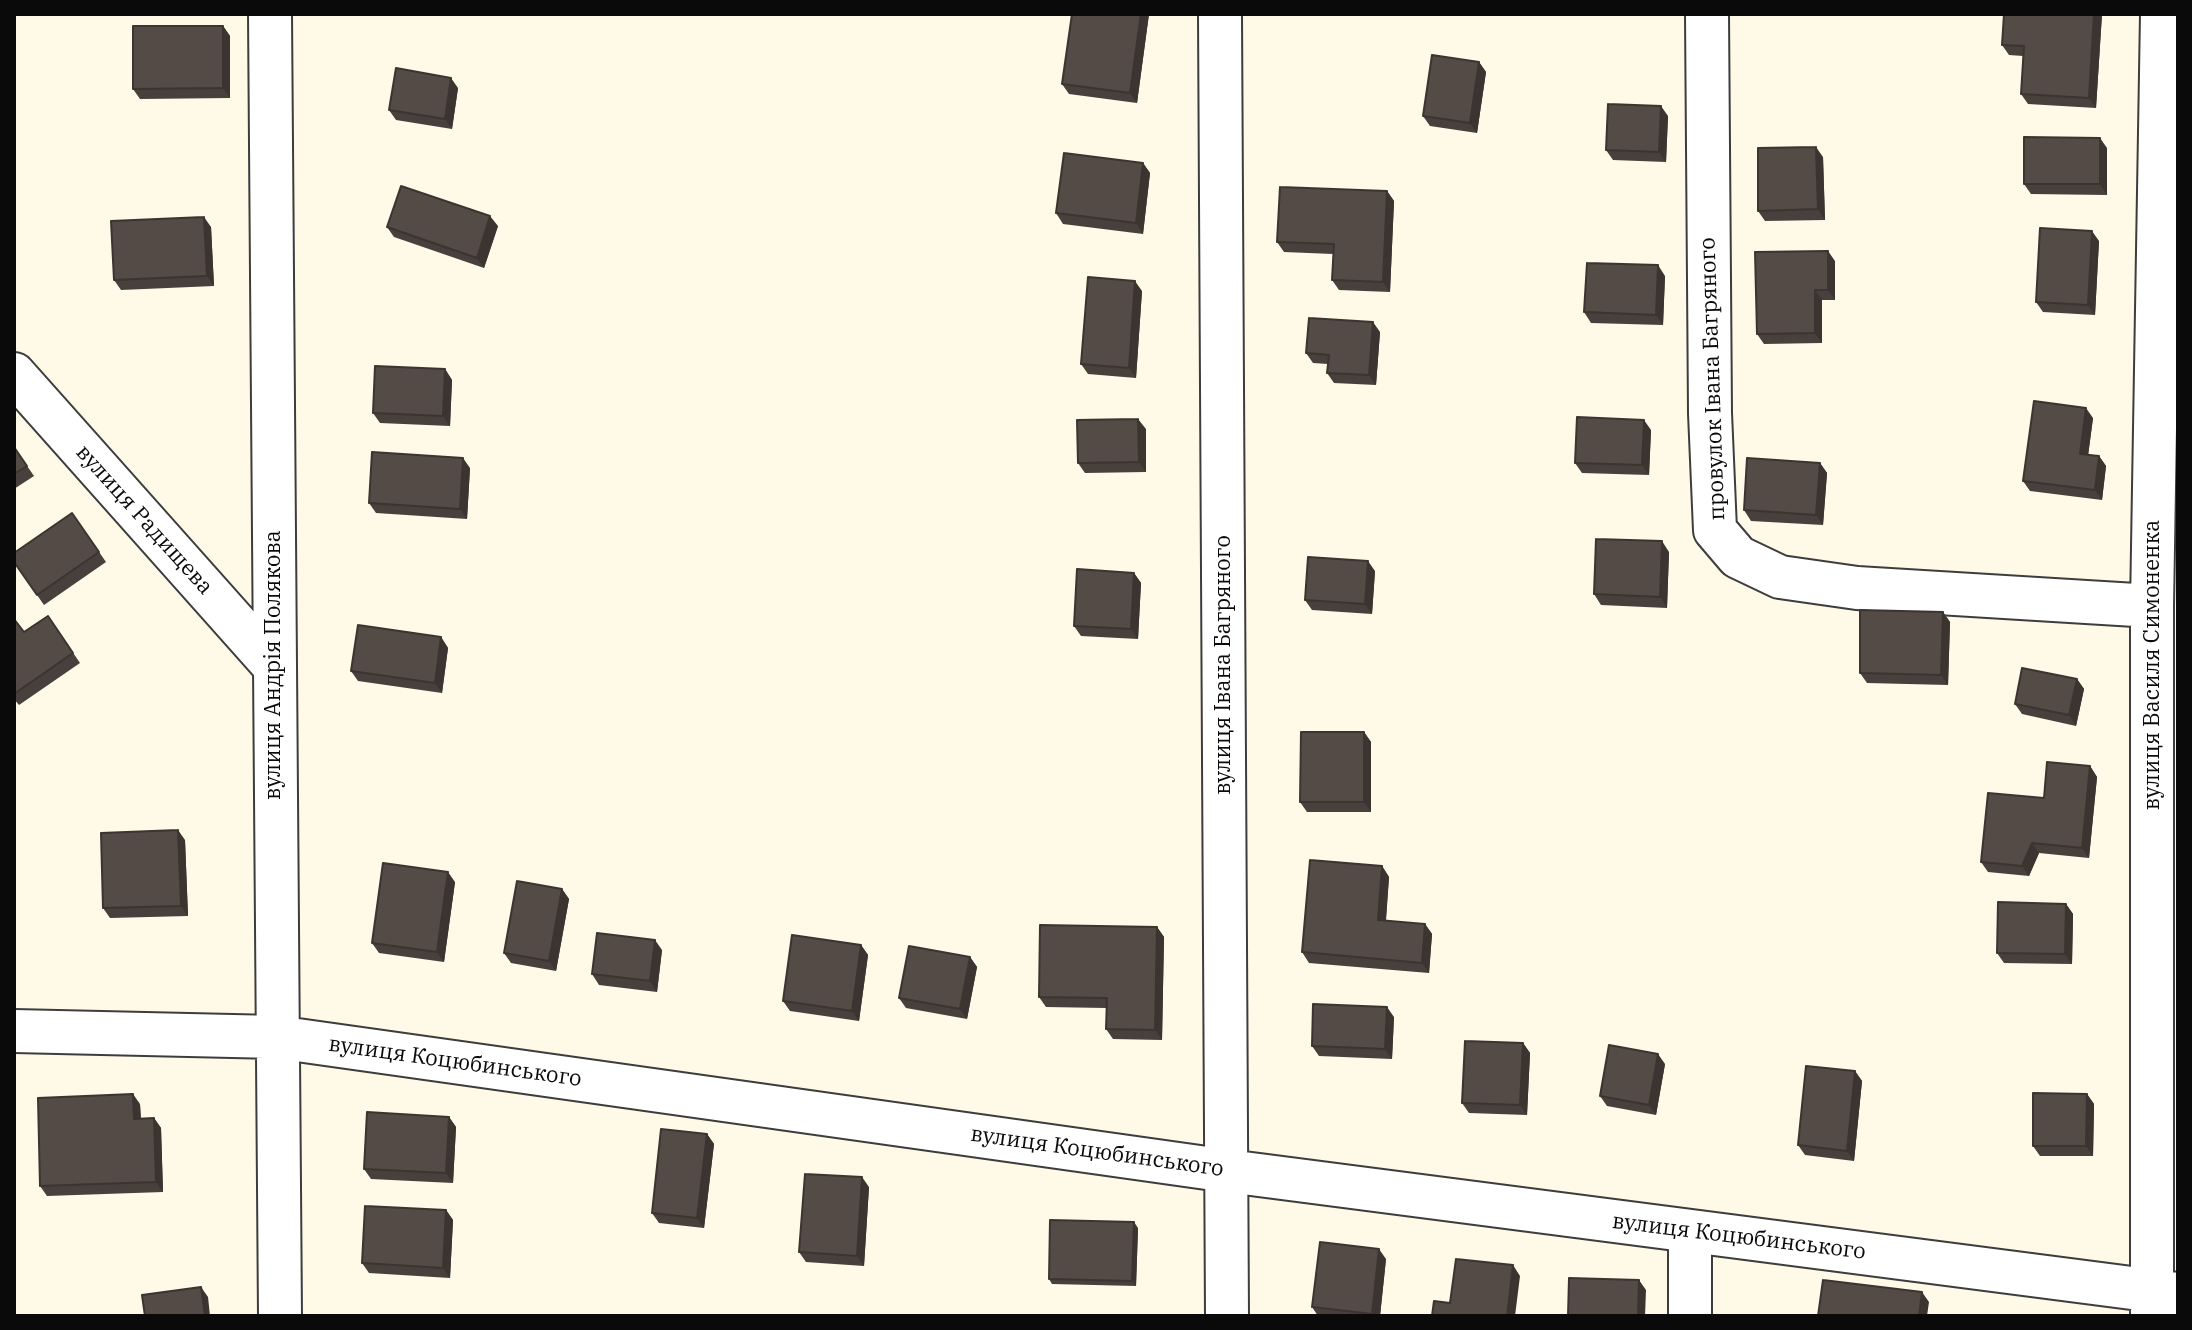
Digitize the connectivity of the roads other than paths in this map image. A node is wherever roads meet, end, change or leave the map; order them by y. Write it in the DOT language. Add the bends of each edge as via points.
graph roads {
  1 [pos="270,14"];
  2 [pos="1220,14"];
  3 [pos="1707,14"];
  4 [pos="2162,14"];
  5 [pos="14,374"];
  6 [pos="2152,606"];
  7 [pos="274,666"];
  8 [pos="14,1031"];
  9 [pos="276,1037"];
  10 [pos="1228,1171"];
  11 [pos="1690,1231"];
  12 [pos="2160,1300"];
  13 [pos="280,1316"];
  14 [pos="1227,1316"];
  15 [pos="1690,1316"];
  1 -- 7 [label="street, вулиця Андрія Полякова"];
  2 -- 10 [label="street, вулиця Івана Багряного"];
  3 -- 6 [label="street, провулок Івана Багряного" via="1715,530 1738,557 1780,577 1857,588"];
  4 -- 6 [label="street, вулиця Василя Симоненка"];
  5 -- 7 [label="street, вулиця Радищева"];
  6 -- 12 [label="street, вулиця Василя Симоненка"];
  7 -- 9 [label="street, вулиця Андрія Полякова"];
  8 -- 9 [label="street, вулиця Коцюбинського"];
  9 -- 10 [label="street, вулиця Коцюбинського"];
  9 -- 13 [label="street, вулиця Андрія Полякова"];
  10 -- 11 [label="street, вулиця Коцюбинського"];
  10 -- 14 [label="street, вулиця Івана Багряного"];
  11 -- 12 [label="street, вулиця Коцюбинського"];
  11 -- 15 [label="street"];
}
